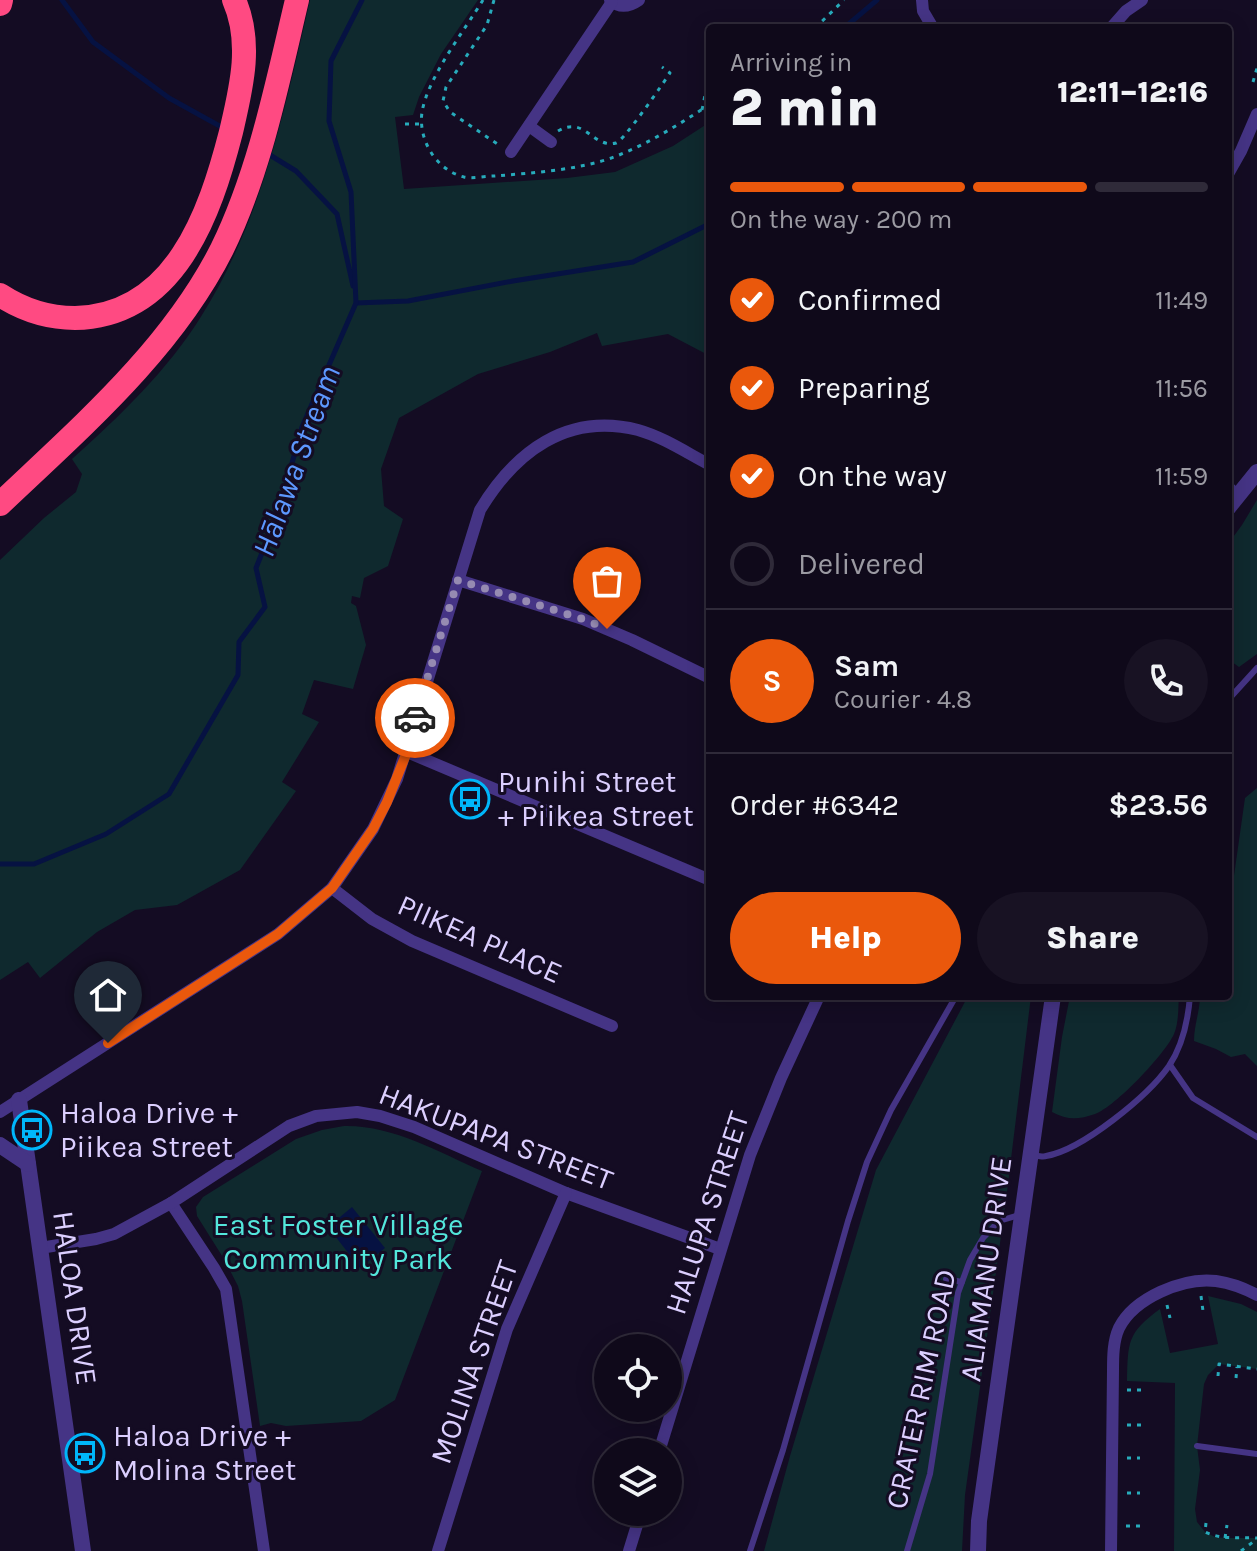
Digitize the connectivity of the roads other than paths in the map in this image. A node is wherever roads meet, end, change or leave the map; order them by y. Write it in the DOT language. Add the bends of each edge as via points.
graph roads {
  1 [pos="234,0"];
  2 [pos="297,0"];
  3 [pos="639,0"];
  4 [pos="922,0"];
  5 [pos="1142,0"];
  6 [pos="611,1"];
  7 [pos="931,24"];
  8 [pos="1115,24"];
  9 [pos="1257,114"];
  10 [pos="529,126"];
  11 [pos="551,142"];
  12 [pos="511,152"];
  13 [pos="1232,167"];
  14 [pos="0,295"];
  15 [pos="706,463"];
  16 [pos="1257,472"];
  17 [pos="1232,496"];
  18 [pos="0,504"];
  19 [pos="458,580"];
  20 [pos="1257,668"];
  21 [pos="706,676"];
  22 [pos="1232,695"];
  23 [pos="407,752"];
  24 [pos="706,878"];
  25 [pos="332,888"];
  26 [pos="817,1000"];
  27 [pos="954,1000"];
  28 [pos="1052,1000"];
  29 [pos="1189,1000"];
  30 [pos="612,1026"];
  31 [pos="1170,1065"];
  32 [pos="19,1100"];
  33 [pos="0,1112"];
  34 [pos="1257,1137"];
  35 [pos="0,1145"];
  36 [pos="1031,1155"];
  37 [pos="28,1164"];
  38 [pos="566,1193"];
  39 [pos="171,1203"];
  40 [pos="1022,1214"];
  41 [pos="40,1248"];
  42 [pos="720,1249"];
  43 [pos="946,1279"];
  44 [pos="962,1282"];
  45 [pos="1257,1295"];
  46 [pos="663,1438"];
  47 [pos="1197,1446"];
  48 [pos="1257,1454"];
  49 [pos="637,1526"];
  50 [pos="83,1551"];
  51 [pos="264,1551"];
  52 [pos="438,1551"];
  53 [pos="629,1551"];
  54 [pos="750,1551"];
  55 [pos="907,1551"];
  56 [pos="978,1551"];
  57 [pos="1111,1551"];
  1 -- 14 [label="highway" via="245,55 239,98 216,186 175,267 142,299 85,318 31,311"];
  2 -- 18 [label="highway" via="252,173 217,258 187,307 134,373"];
  3 -- 6 [label="street" via="625,6"];
  4 -- 7 [label="street"];
  5 -- 8 [label="street"];
  6 -- 10 [label="street"];
  9 -- 13 [label="street"];
  10 -- 11 [label="street"];
  10 -- 12 [label="street"];
  15 -- 19 [label="street" via="656,437 624,428 570,431 547,441 522,457 493,488 480,510"];
  16 -- 17 [label="street"];
  19 -- 21 [label="street" via="583,619"];
  19 -- 23 [label="street"];
  20 -- 22 [label="lane"];
  23 -- 24 [label="street"];
  23 -- 25 [label="street" via="373,829"];
  25 -- 30 [label="street, PIIKEA PLACE" via="412,941"];
  25 -- 32 [label="street" via="278,934"];
  26 -- 42 [label="street, HALUPA STREET" via="750,1155"];
  27 -- 54 [label="lane" via="867,1162"];
  28 -- 36 [label="street, ALIAMANU DRIVE"];
  29 -- 31 [label="lane" via="1185,1030"];
  31 -- 34 [label="lane" via="1193,1098"];
  31 -- 36 [label="lane" via="1141,1097 1093,1134 1046,1157"];
  32 -- 33 [label="street"];
  32 -- 37 [label="street, HALOA DRIVE"];
  35 -- 37 [label="street"];
  36 -- 40 [label="street, ALIAMANU DRIVE"];
  37 -- 41 [label="street, HALOA DRIVE"];
  38 -- 39 [label="street, HAKUPAPA STREET" via="414,1127 357,1112 316,1116 289,1126"];
  38 -- 42 [label="street, HAKUPAPA STREET"];
  38 -- 52 [label="street, MOLINA STREET" via="507,1329"];
  39 -- 41 [label="street, HAKUPAPA STREET" via="114,1234"];
  39 -- 51 [label="street" via="226,1289"];
  40 -- 44 [label="lane, CRATER RIM ROAD" via="999,1221 983,1238"];
  40 -- 56 [label="street, ALIAMANU DRIVE"];
  41 -- 50 [label="street, HALOA DRIVE"];
  42 -- 46 [label="street, HALUPA STREET"];
  43 -- 44 [label="lane"];
  44 -- 55 [label="lane, CRATER RIM ROAD" via="930,1474"];
  45 -- 57 [label="street" via="1214,1281 1185,1283 1154,1294 1119,1328 1113,1371"];
  47 -- 48 [label="lane"];
  49 -- 53 [label="street"];
}
